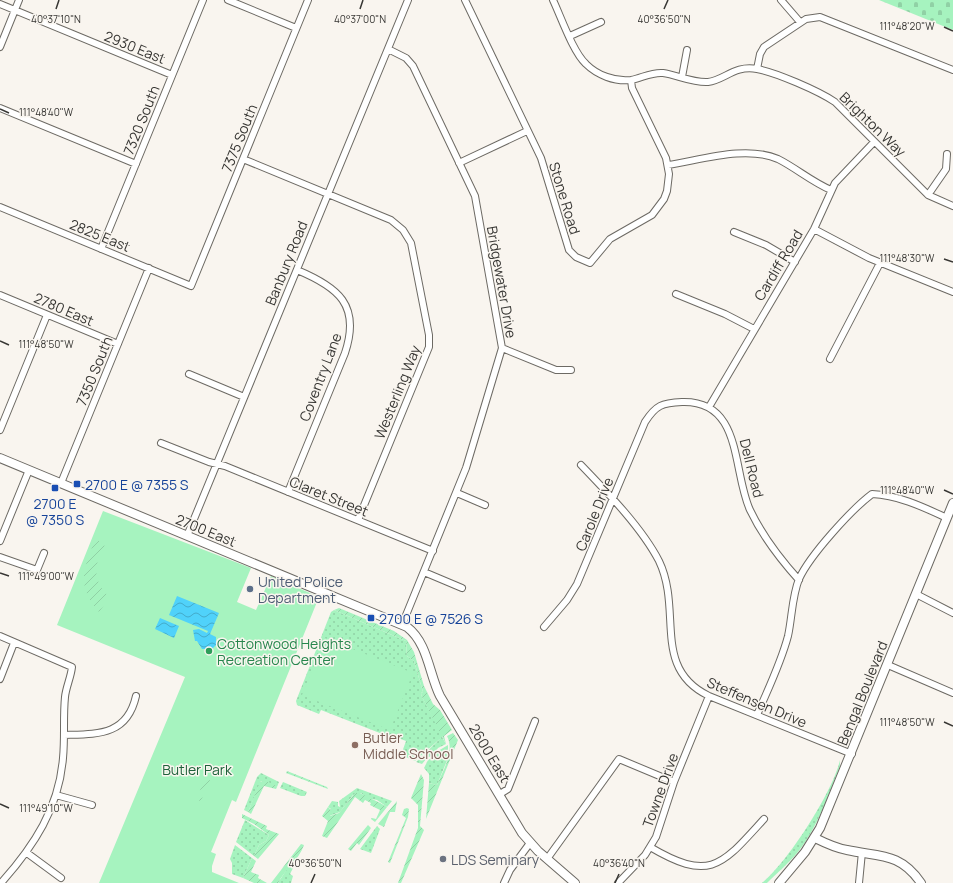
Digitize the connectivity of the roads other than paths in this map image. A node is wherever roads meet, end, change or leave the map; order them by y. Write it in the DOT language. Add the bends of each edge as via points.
graph roads {
  1 [pos="19,0"];
  2 [pos="203,0"];
  3 [pos="228,0"];
  4 [pos="308,0"];
  5 [pos="408,0"];
  6 [pos="465,0"];
  7 [pos="553,0"];
  8 [pos="781,0"];
  9 [pos="0,4"];
  10 [pos="15,10"];
  11 [pos="601,22"];
  12 [pos="800,22"];
  13 [pos="296,28"];
  14 [pos="570,36"];
  15 [pos="0,47"];
  16 [pos="388,49"];
  17 [pos="688,50"];
  18 [pos="757,69"];
  19 [pos="953,70"];
  20 [pos="172,75"];
  21 [pos="682,77"];
  22 [pos="631,80"];
  23 [pos="0,108"];
  24 [pos="527,131"];
  25 [pos="874,142"];
  26 [pos="947,154"];
  27 [pos="243,159"];
  28 [pos="459,163"];
  29 [pos="136,164"];
  30 [pos="668,165"];
  31 [pos="831,190"];
  32 [pos="328,194"];
  33 [pos="928,195"];
  34 [pos="953,206"];
  35 [pos="0,207"];
  36 [pos="814,229"];
  37 [pos="734,232"];
  38 [pos="101,249"];
  39 [pos="795,262"];
  40 [pos="880,262"];
  41 [pos="149,268"];
  42 [pos="297,270"];
  43 [pos="191,286"];
  44 [pos="953,292"];
  45 [pos="676,294"];
  46 [pos="0,295"];
  47 [pos="47,315"];
  48 [pos="754,329"];
  49 [pos="118,344"];
  50 [pos="502,348"];
  51 [pos="830,360"];
  52 [pos="571,370"];
  53 [pos="190,374"];
  54 [pos="244,397"];
  55 [pos="709,407"];
  56 [pos="0,430"];
  57 [pos="161,443"];
  58 [pos="0,458"];
  59 [pos="217,464"];
  60 [pos="581,464"];
  61 [pos="29,470"];
  62 [pos="60,483"];
  63 [pos="288,492"];
  64 [pos="457,493"];
  65 [pos="612,500"];
  66 [pos="953,503"];
  67 [pos="485,505"];
  68 [pos="947,518"];
  69 [pos="358,520"];
  70 [pos="187,536"];
  71 [pos="0,541"];
  72 [pos="433,551"];
  73 [pos="44,553"];
  74 [pos="0,558"];
  75 [pos="424,572"];
  76 [pos="799,580"];
  77 [pos="462,588"];
  78 [pos="916,594"];
  79 [pos="953,613"];
  80 [pos="402,625"];
  81 [pos="544,627"];
  82 [pos="0,636"];
  83 [pos="14,643"];
  84 [pos="888,665"];
  85 [pos="0,679"];
  86 [pos="953,693"];
  87 [pos="136,696"];
  88 [pos="709,696"];
  89 [pos="757,715"];
  90 [pos="535,721"];
  91 [pos="64,735"];
  92 [pos="852,754"];
  93 [pos="674,782"];
  94 [pos="500,794"];
  95 [pos="56,795"];
  96 [pos="92,806"];
  97 [pos="764,819"];
  98 [pos="815,838"];
  99 [pos="530,843"];
  100 [pos="650,847"];
  101 [pos="862,852"];
  102 [pos="27,853"];
  103 [pos="547,859"];
  104 [pos="60,878"];
  105 [pos="2,883"];
  106 [pos="504,883"];
  107 [pos="575,883"];
  108 [pos="618,883"];
  109 [pos="779,883"];
  110 [pos="859,883"];
  111 [pos="921,883"];
  1 -- 10 [label="street"];
  2 -- 20 [label="street, 7320 South"];
  3 -- 13 [label="street"];
  4 -- 13 [label="street, 7375 South"];
  5 -- 16 [label="street, Banbury Road"];
  6 -- 24 [label="street, Stone Road"];
  7 -- 14 [label="street, Brighton Way"];
  8 -- 12 [label="street"];
  9 -- 10 [label="street, 2930 East"];
  10 -- 15 [label="street"];
  10 -- 20 [label="street, 2930 East"];
  11 -- 14 [label="street"];
  12 -- 18 [label="street" via="761,50"];
  12 -- 19 [label="street" via="813,17 826,19"];
  13 -- 27 [label="street, 7375 South"];
  14 -- 22 [label="street, Brighton Way" via="582,58 596,72 613,79"];
  16 -- 28 [label="street, Bridgewater Drive" via="410,62"];
  16 -- 32 [label="street, Banbury Road"];
  17 -- 21 [label="street"];
  18 -- 21 [label="street, Brighton Way" via="735,70 708,82"];
  18 -- 25 [label="street, Brighton Way" via="827,97"];
  20 -- 29 [label="street, 7320 South"];
  21 -- 22 [label="street, Brighton Way" via="656,73"];
  22 -- 30 [label="street" via="632,88"];
  23 -- 29 [label="street"];
  24 -- 28 [label="street"];
  24 -- 30 [label="street, Stone Road" via="544,168 569,250 576,257 590,263 610,240 642,221 658,207 667,191"];
  25 -- 31 [label="street, Cardiff Road" via="839,177"];
  25 -- 33 [label="street, Brighton Way"];
  26 -- 33 [label="street" via="946,169"];
  27 -- 32 [label="street, Westerling Way"];
  27 -- 43 [label="street, 7375 South"];
  28 -- 50 [label="street, Bridgewater Drive" via="477,203"];
  29 -- 38 [label="street, 7320 South"];
  30 -- 31 [label="street" via="751,152 765,154"];
  31 -- 36 [label="street, Cardiff Road"];
  32 -- 42 [label="street, Banbury Road"];
  32 -- 69 [label="street, Westerling Way" via="391,220 408,236 414,251 429,335 427,353"];
  33 -- 34 [label="street, Brighton Way"];
  35 -- 38 [label="street, 2825 East"];
  36 -- 39 [label="street, Cardiff Road"];
  36 -- 40 [label="street"];
  37 -- 39 [label="street"];
  38 -- 41 [label="street, 2825 East"];
  39 -- 48 [label="street, Cardiff Road"];
  40 -- 44 [label="street"];
  40 -- 51 [label="street"];
  41 -- 43 [label="street, 2825 East"];
  41 -- 49 [label="street, 7350 South"];
  42 -- 54 [label="street, Banbury Road"];
  42 -- 63 [label="street, Coventry Lane" via="322,280 335,291 349,314 350,333 345,353"];
  45 -- 48 [label="street"];
  46 -- 47 [label="street, 2780 East"];
  47 -- 49 [label="street, 2780 East"];
  47 -- 56 [label="street"];
  48 -- 55 [label="street, Cardiff Road"];
  49 -- 62 [label="street, 7350 South"];
  50 -- 52 [label="street" via="556,370"];
  50 -- 64 [label="street, Bridgewater Drive" via="473,449"];
  53 -- 54 [label="street"];
  54 -- 59 [label="street, Banbury Road"];
  55 -- 65 [label="street, Carole Drive" via="688,402 658,406 645,422"];
  55 -- 76 [label="street, Dell Road" via="728,427 734,442 742,488 758,525"];
  57 -- 59 [label="street, Claret Street"];
  58 -- 61 [label="street, 2700 East"];
  59 -- 63 [label="street, Claret Street"];
  59 -- 70 [label="street, Banbury Road"];
  60 -- 65 [label="street, Steffensen Drive"];
  61 -- 62 [label="street, 2700 East"];
  61 -- 71 [label="street"];
  62 -- 70 [label="street, 2700 East"];
  63 -- 69 [label="street, Claret Street"];
  64 -- 67 [label="street"];
  64 -- 72 [label="street, Bridgewater Drive"];
  65 -- 81 [label="street, Carole Drive" via="577,584"];
  65 -- 88 [label="street, Steffensen Drive" via="637,528 659,562 670,603 675,661 690,684"];
  66 -- 68 [label="street, Bengal Boulevard"];
  68 -- 76 [label="street" via="898,498 872,494 834,531"];
  68 -- 78 [label="street, Bengal Boulevard"];
  69 -- 72 [label="street, Claret Street"];
  70 -- 80 [label="street, 2700 East"];
  72 -- 75 [label="street, Bridgewater Drive"];
  73 -- 74 [label="street" via="37,570"];
  75 -- 77 [label="street"];
  75 -- 80 [label="street, Bridgewater Drive"];
  76 -- 89 [label="street" via="788,637"];
  78 -- 79 [label="street"];
  78 -- 84 [label="street, Bengal Boulevard"];
  80 -- 94 [label="street, 2600 East" via="410,629 420,642 440,696"];
  82 -- 83 [label="street"];
  83 -- 85 [label="street"];
  83 -- 91 [label="street" via="72,667 65,694"];
  84 -- 86 [label="street"];
  84 -- 92 [label="street, Bengal Boulevard"];
  87 -- 91 [label="street" via="130,714 111,730 96,734"];
  88 -- 89 [label="street, Steffensen Drive"];
  88 -- 93 [label="street, Towne Drive"];
  89 -- 92 [label="street, Steffensen Drive"];
  90 -- 94 [label="street" via="508,789"];
  91 -- 95 [label="street" via="62,766"];
  92 -- 98 [label="street, Bengal Boulevard"];
  93 -- 100 [label="street, Towne Drive" via="662,821"];
  93 -- 103 [label="street" via="619,759"];
  94 -- 99 [label="street, 2600 East"];
  95 -- 96 [label="street"];
  95 -- 102 [label="street" via="45,825"];
  97 -- 100 [label="street" via="733,853 721,862 706,867 684,866"];
  98 -- 101 [label="street" via="841,849"];
  98 -- 109 [label="street, Bengal Boulevard"];
  99 -- 103 [label="street, 2600 East"];
  99 -- 106 [label="street" via="510,870"];
  100 -- 108 [label="street, Towne Drive"];
  101 -- 110 [label="street"];
  101 -- 111 [label="street" via="884,855 896,860 906,866"];
  102 -- 104 [label="street"];
  102 -- 105 [label="street"];
  103 -- 107 [label="street, 2600 East"];
}
